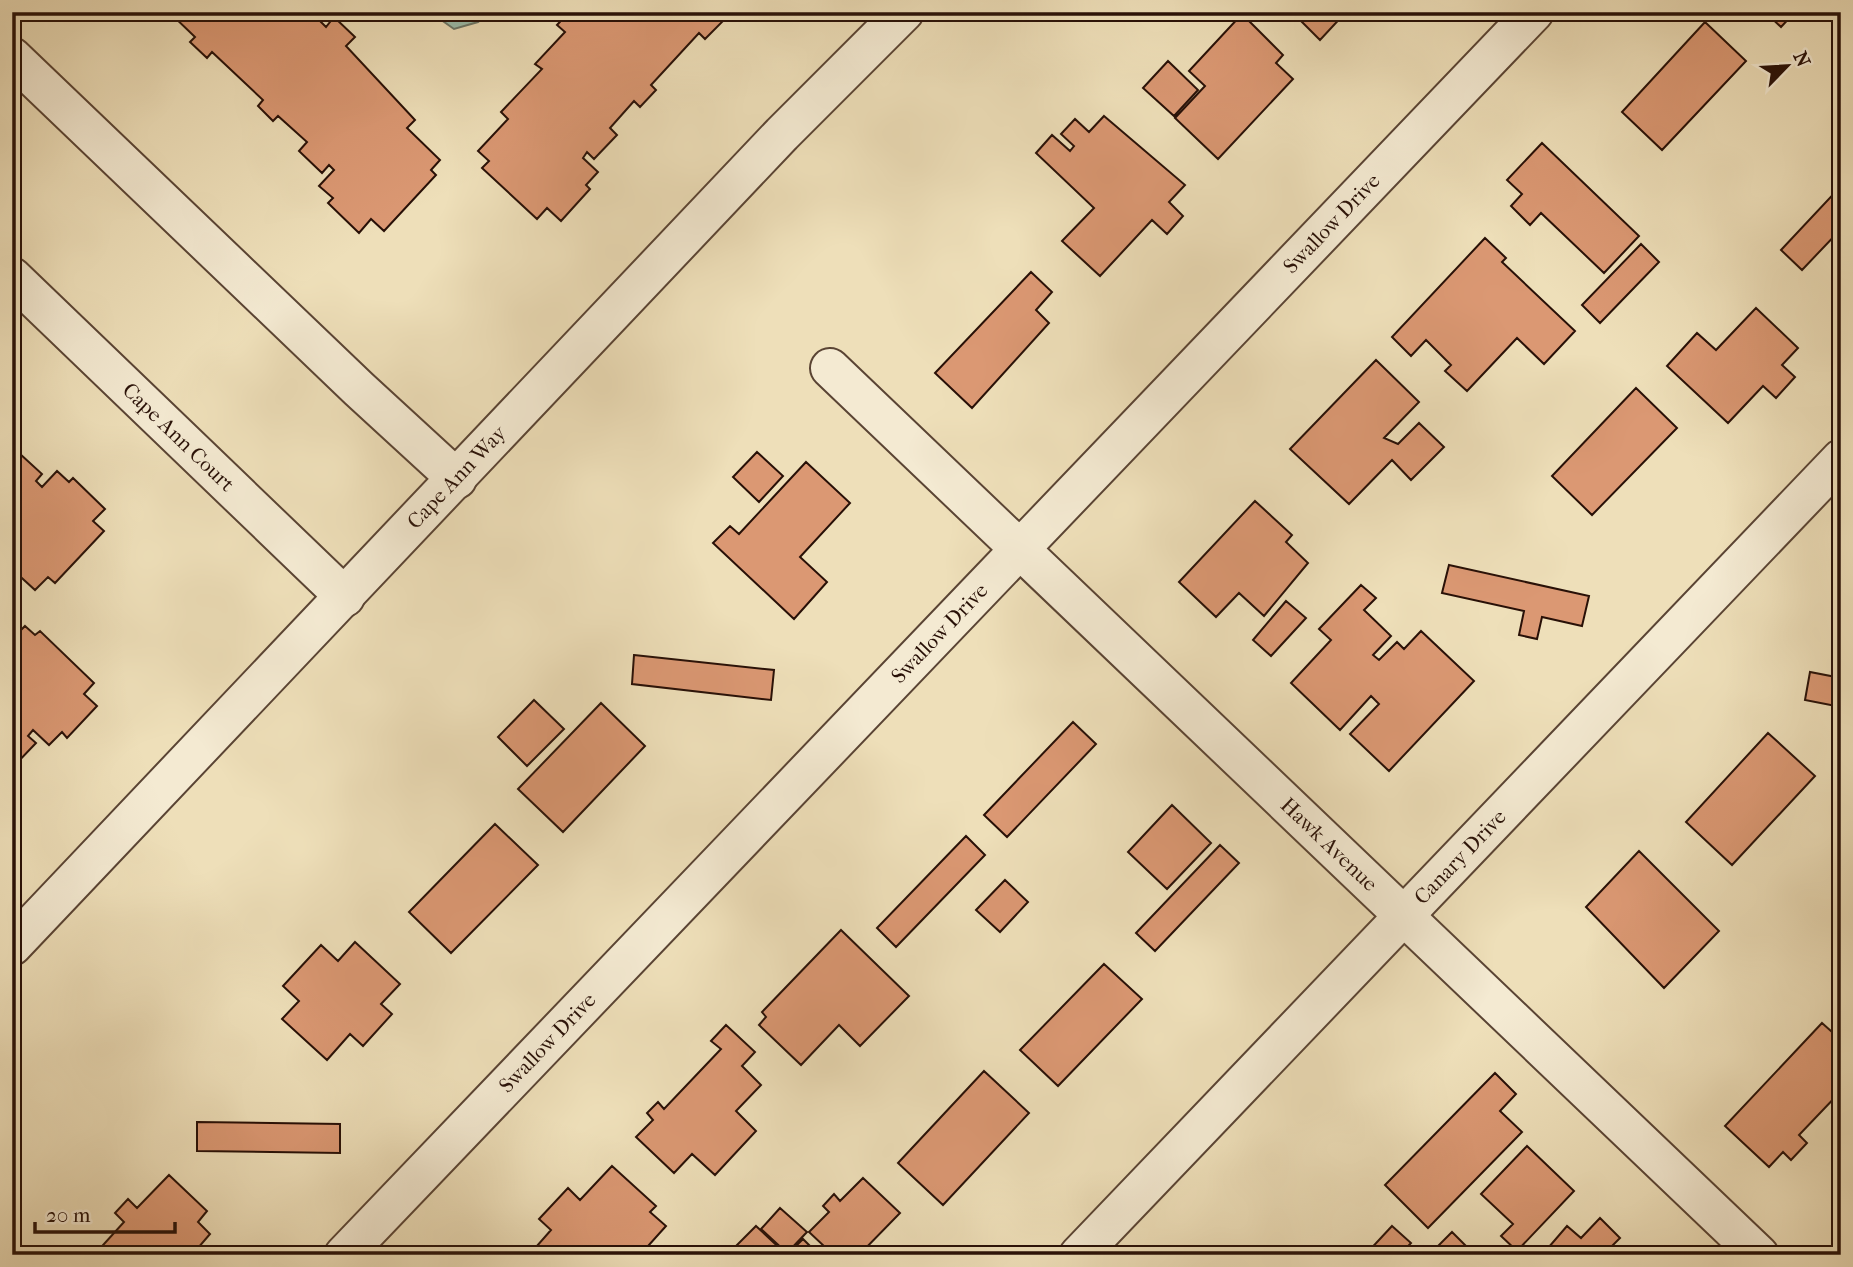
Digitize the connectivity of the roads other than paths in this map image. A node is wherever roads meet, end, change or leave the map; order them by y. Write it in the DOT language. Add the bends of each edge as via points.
graph roads {
  1 [pos="904,12"];
  2 [pos="1534,12"];
  3 [pos="12,57"];
  4 [pos="12,277"];
  5 [pos="830,368"];
  6 [pos="1841,459"];
  7 [pos="457,479"];
  8 [pos="1020,547"];
  9 [pos="345,597"];
  10 [pos="1404,914"];
  11 [pos="12,946"];
  12 [pos="344,1255"];
  13 [pos="1079,1255"];
  14 [pos="1759,1255"];
  1 -- 7 [label="street, Cape Ann Way" via="782,134"];
  2 -- 8 [label="street, Swallow Drive"];
  3 -- 7 [label="street"];
  4 -- 9 [label="street, Cape Ann Court"];
  5 -- 8 [label="street, Hawk Avenue"];
  6 -- 10 [label="street, Canary Drive"];
  7 -- 9 [label="street, Cape Ann Way"];
  8 -- 10 [label="street, Hawk Avenue"];
  8 -- 12 [label="street, Swallow Drive"];
  9 -- 11 [label="street, Cape Ann Way"];
  10 -- 13 [label="street, Canary Drive"];
  10 -- 14 [label="street, Hawk Avenue"];
}
